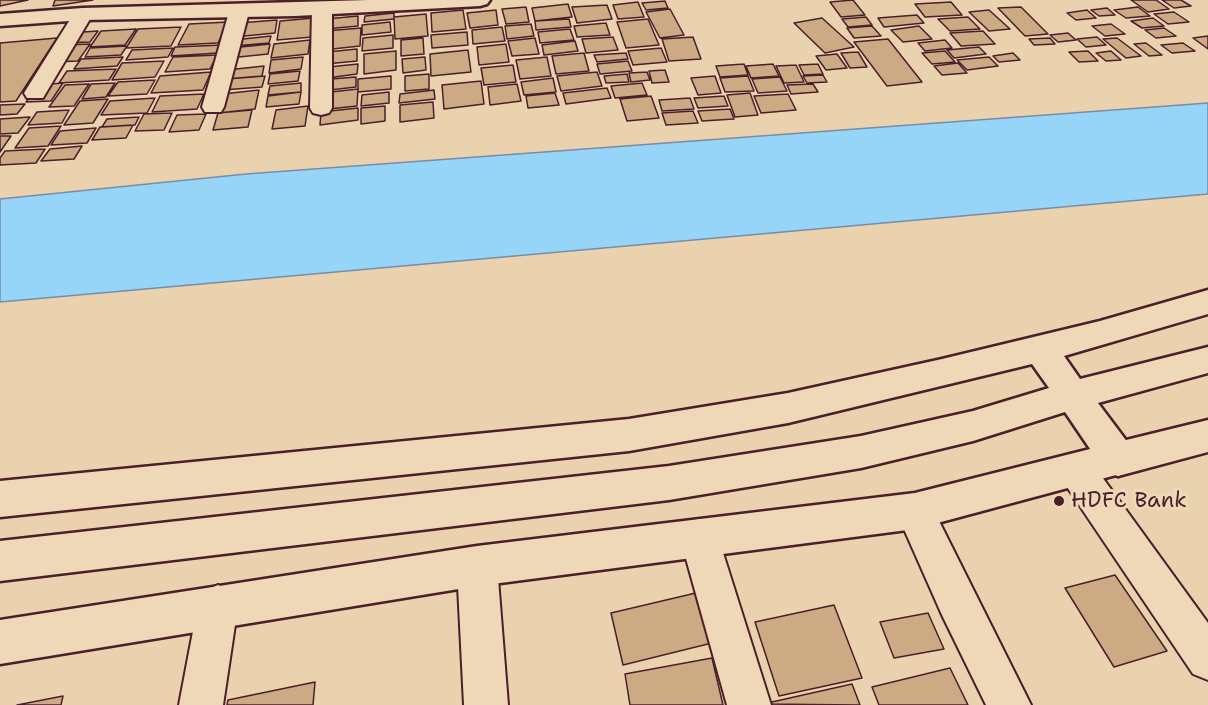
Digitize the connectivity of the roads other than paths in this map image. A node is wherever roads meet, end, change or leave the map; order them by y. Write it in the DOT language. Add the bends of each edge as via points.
graph roads {
  1 [pos="480,0"];
  2 [pos="418,2"];
  3 [pos="322,9"];
  4 [pos="239,12"];
  5 [pos="83,14"];
  6 [pos="0,20"];
  7 [pos="34,93"];
  8 [pos="213,107"];
  9 [pos="321,108"];
  10 [pos="1208,302"];
  11 [pos="1040,349"];
  12 [pos="1208,360"];
  13 [pos="1073,395"];
  14 [pos="1208,436"];
  15 [pos="1118,459"];
  16 [pos="1076,470"];
  17 [pos="0,499"];
  18 [pos="915,511"];
  19 [pos="699,537"];
  20 [pos="0,561"];
  21 [pos="477,566"];
  22 [pos="218,605"];
  23 [pos="0,642"];
  24 [pos="1208,659"];
  25 [pos="201,705"];
  26 [pos="486,705"];
  27 [pos="749,705"];
  28 [pos="1009,705"];
  1 -- 2 [label="main road"];
  2 -- 3 [label="main road"];
  3 -- 4 [label="main road"];
  3 -- 9 [label="street"];
  4 -- 5 [label="main road"];
  4 -- 8 [label="street"];
  5 -- 6 [label="main road"];
  5 -- 7 [label="street"];
  10 -- 11 [label="main road"];
  11 -- 13 [label="main road"];
  11 -- 17 [label="main road" via="788,408 629,435"];
  12 -- 13 [label="main road"];
  13 -- 15 [label="main road"];
  13 -- 20 [label="main road" via="974,426 861,452 669,483"];
  14 -- 15 [label="main road"];
  15 -- 16 [label="main road"];
  16 -- 18 [label="main road"];
  16 -- 24 [label="street"];
  18 -- 19 [label="main road"];
  18 -- 28 [label="street"];
  19 -- 21 [label="main road"];
  19 -- 27 [label="street"];
  21 -- 22 [label="main road"];
  21 -- 26 [label="street"];
  22 -- 23 [label="main road"];
  22 -- 25 [label="street"];
}
